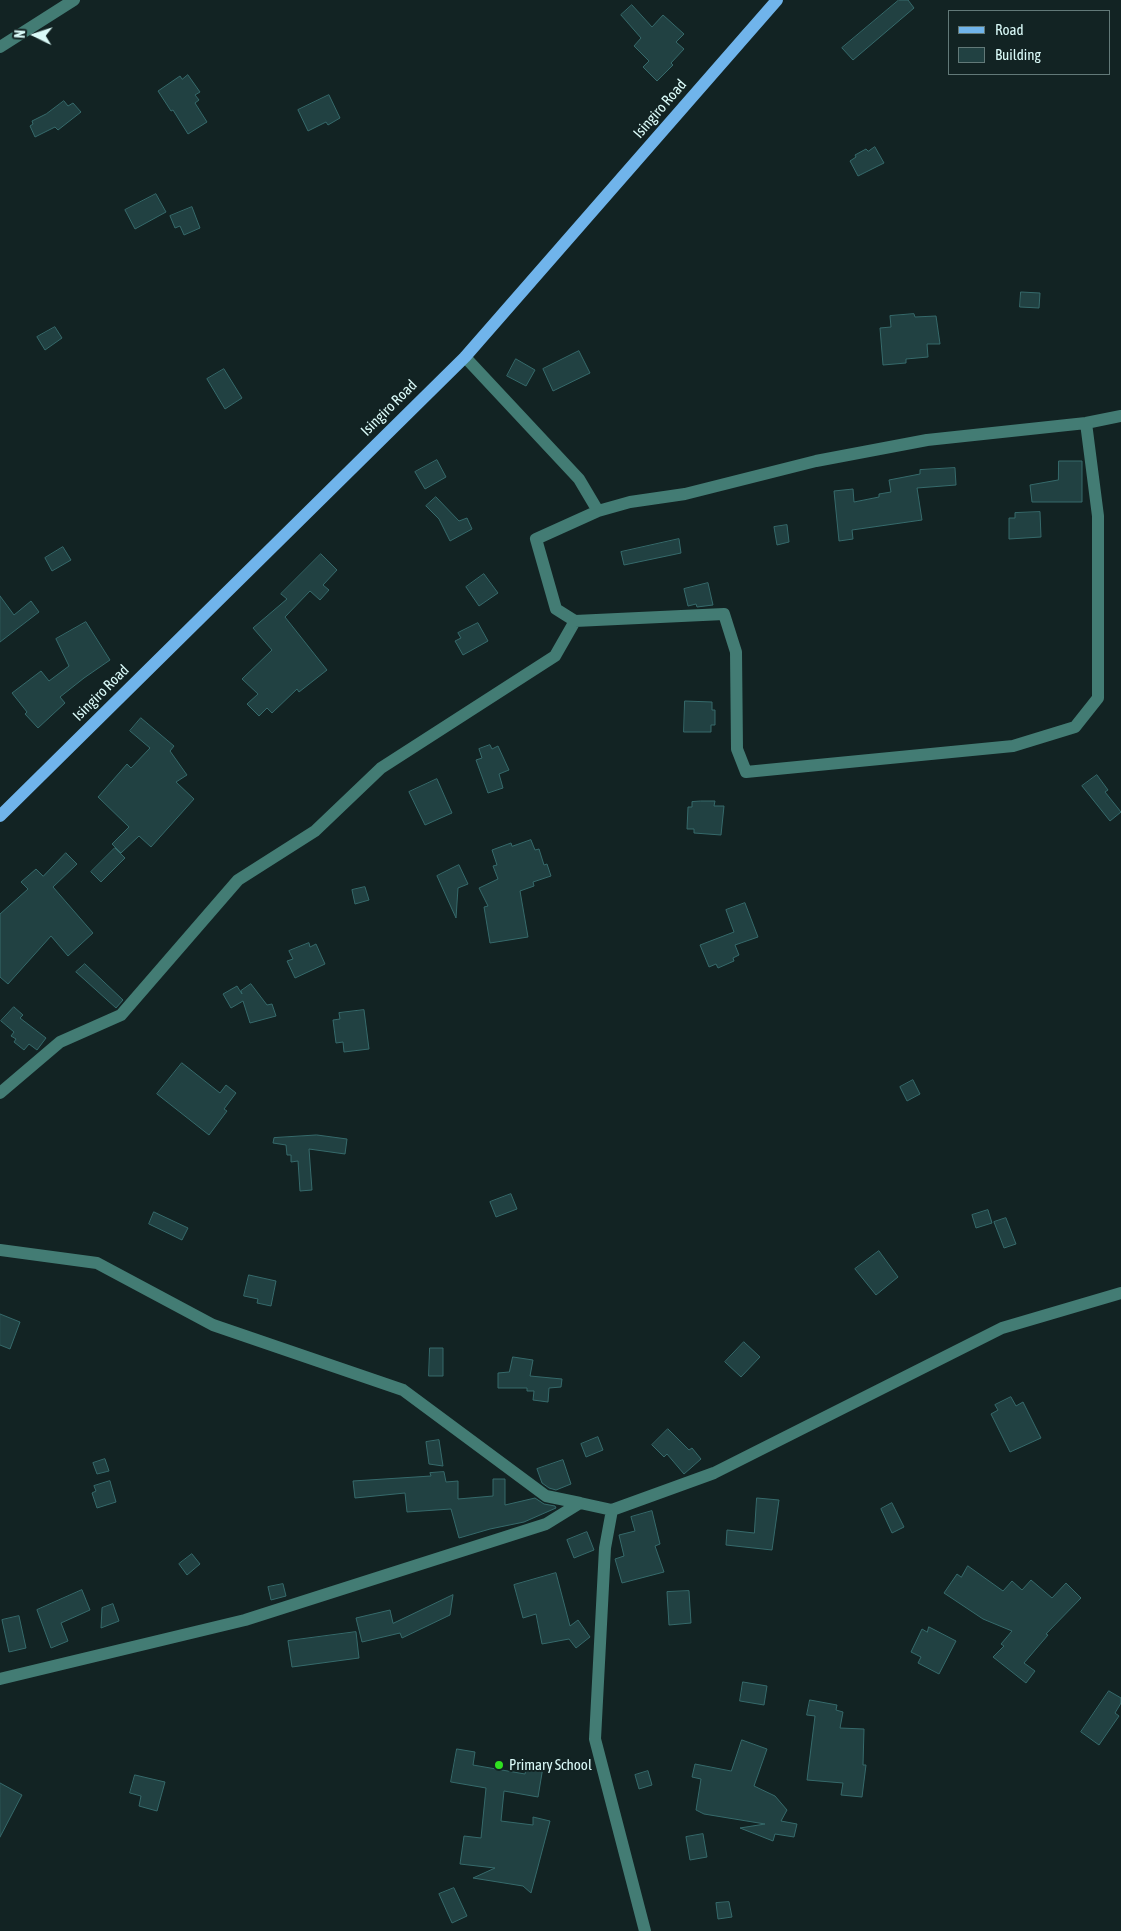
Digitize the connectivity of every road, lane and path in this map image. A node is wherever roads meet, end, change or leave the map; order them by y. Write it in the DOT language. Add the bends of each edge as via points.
graph roads {
  1 [pos="74,0"];
  2 [pos="777,0"];
  3 [pos="0,47"];
  4 [pos="465,357"];
  5 [pos="1121,416"];
  6 [pos="1086,423"];
  7 [pos="598,511"];
  8 [pos="575,621"];
  9 [pos="0,816"];
  10 [pos="0,1093"];
  11 [pos="0,1250"];
  12 [pos="1121,1293"];
  13 [pos="580,1503"];
  14 [pos="612,1510"];
  15 [pos="0,1679"];
  16 [pos="645,1931"];
  1 -- 3 [label="street"];
  2 -- 4 [label="main road, Isingiro Road"];
  4 -- 7 [label="street" via="579,479"];
  4 -- 9 [label="main road, Isingiro Road"];
  5 -- 6 [label="street"];
  6 -- 7 [label="street" via="927,440 816,461 685,494 630,502"];
  6 -- 8 [label="street" via="1098,516 1098,698 1075,727 1013,746 746,772 737,749 736,652 724,614"];
  7 -- 8 [label="street" via="536,540 556,609"];
  8 -- 10 [label="street" via="555,656 381,768 315,830 238,880 121,1015 60,1042"];
  11 -- 13 [label="street" via="97,1262 213,1325 403,1390 546,1496"];
  12 -- 14 [label="street" via="1002,1328 714,1473"];
  13 -- 14 [label="street"];
  13 -- 15 [label="street" via="546,1524 245,1620"];
  14 -- 16 [label="street" via="605,1548 595,1739"];
}
